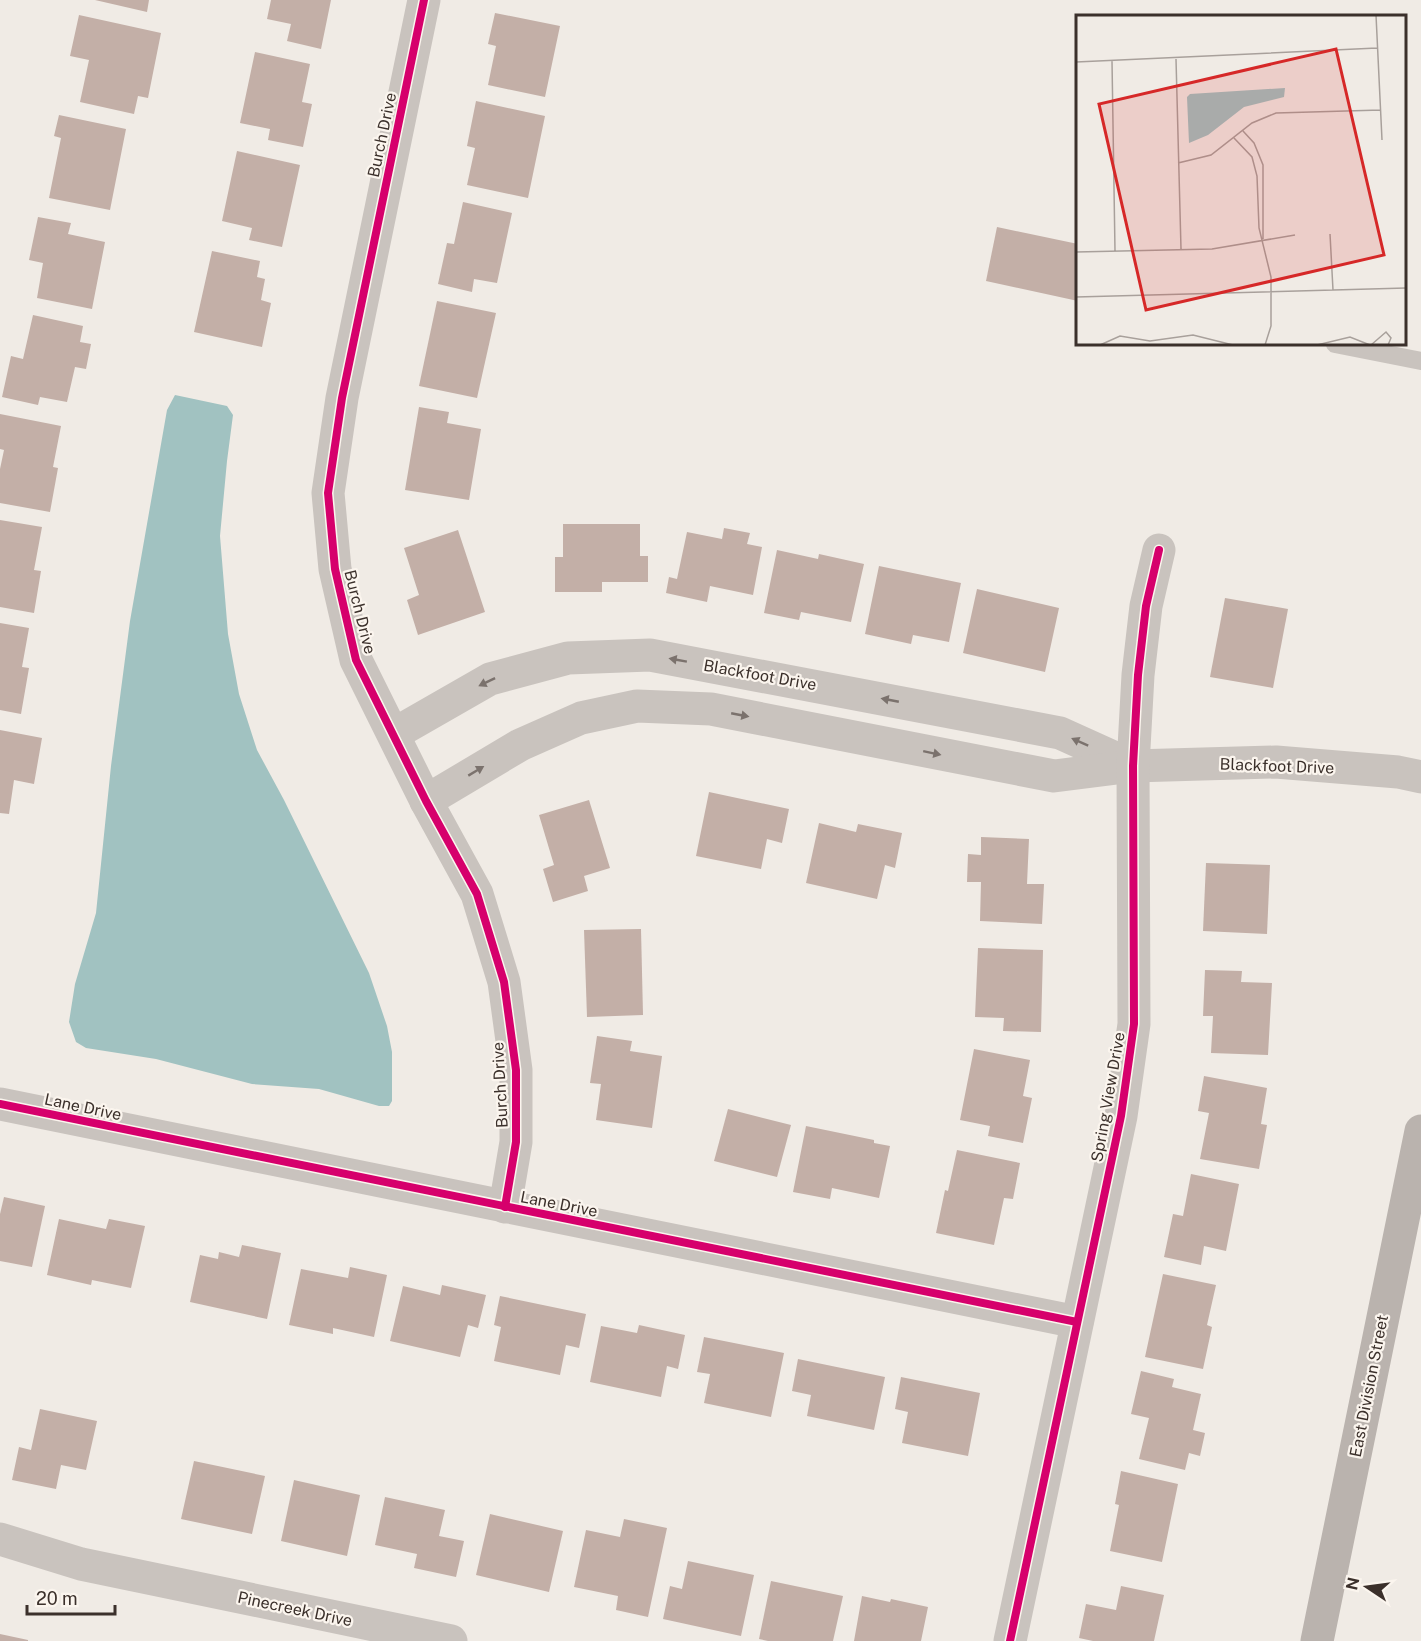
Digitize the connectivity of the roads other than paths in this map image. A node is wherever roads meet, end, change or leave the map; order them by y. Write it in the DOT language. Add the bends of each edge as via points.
graph roads {
  1 [pos="424,0"];
  2 [pos="1340,345"];
  3 [pos="1421,361"];
  4 [pos="1159,550"];
  5 [pos="394,734"];
  6 [pos="1133,766"];
  7 [pos="1421,777"];
  8 [pos="426,801"];
  9 [pos="0,1104"];
  10 [pos="1421,1131"];
  11 [pos="505,1207"];
  12 [pos="1077,1322"];
  13 [pos="0,1539"];
  14 [pos="451,1641"];
  15 [pos="1010,1641"];
  16 [pos="1317,1641"];
  1 -- 5 [label="street, Burch Drive" via="342,398 328,493 335,569 356,660"];
  2 -- 3 [label="lane"];
  4 -- 6 [label="street, Spring View Drive" via="1146,606"];
  6 -- 5 [label="street, Blackfoot Drive, one-way" via="1059,733 650,655 568,658 490,679"];
  5 -- 8 [label="street, Burch Drive"];
  6 -- 7 [label="street, Blackfoot Drive" via="1276,762"];
  8 -- 6 [label="street, Blackfoot Drive, one-way" via="520,745 581,718 636,706 711,709 1053,776"];
  6 -- 12 [label="street, Spring View Drive" via="1134,1024 1121,1116"];
  8 -- 11 [label="street, Burch Drive" via="477,894 504,982 516,1070 516,1142"];
  9 -- 11 [label="street, Lane Drive"];
  10 -- 16 [label="street, East Division Street"];
  11 -- 12 [label="street, Lane Drive"];
  12 -- 15 [label="street, Spring View Drive"];
  13 -- 14 [label="street, Pinecreek Drive" via="81,1564"];
}
